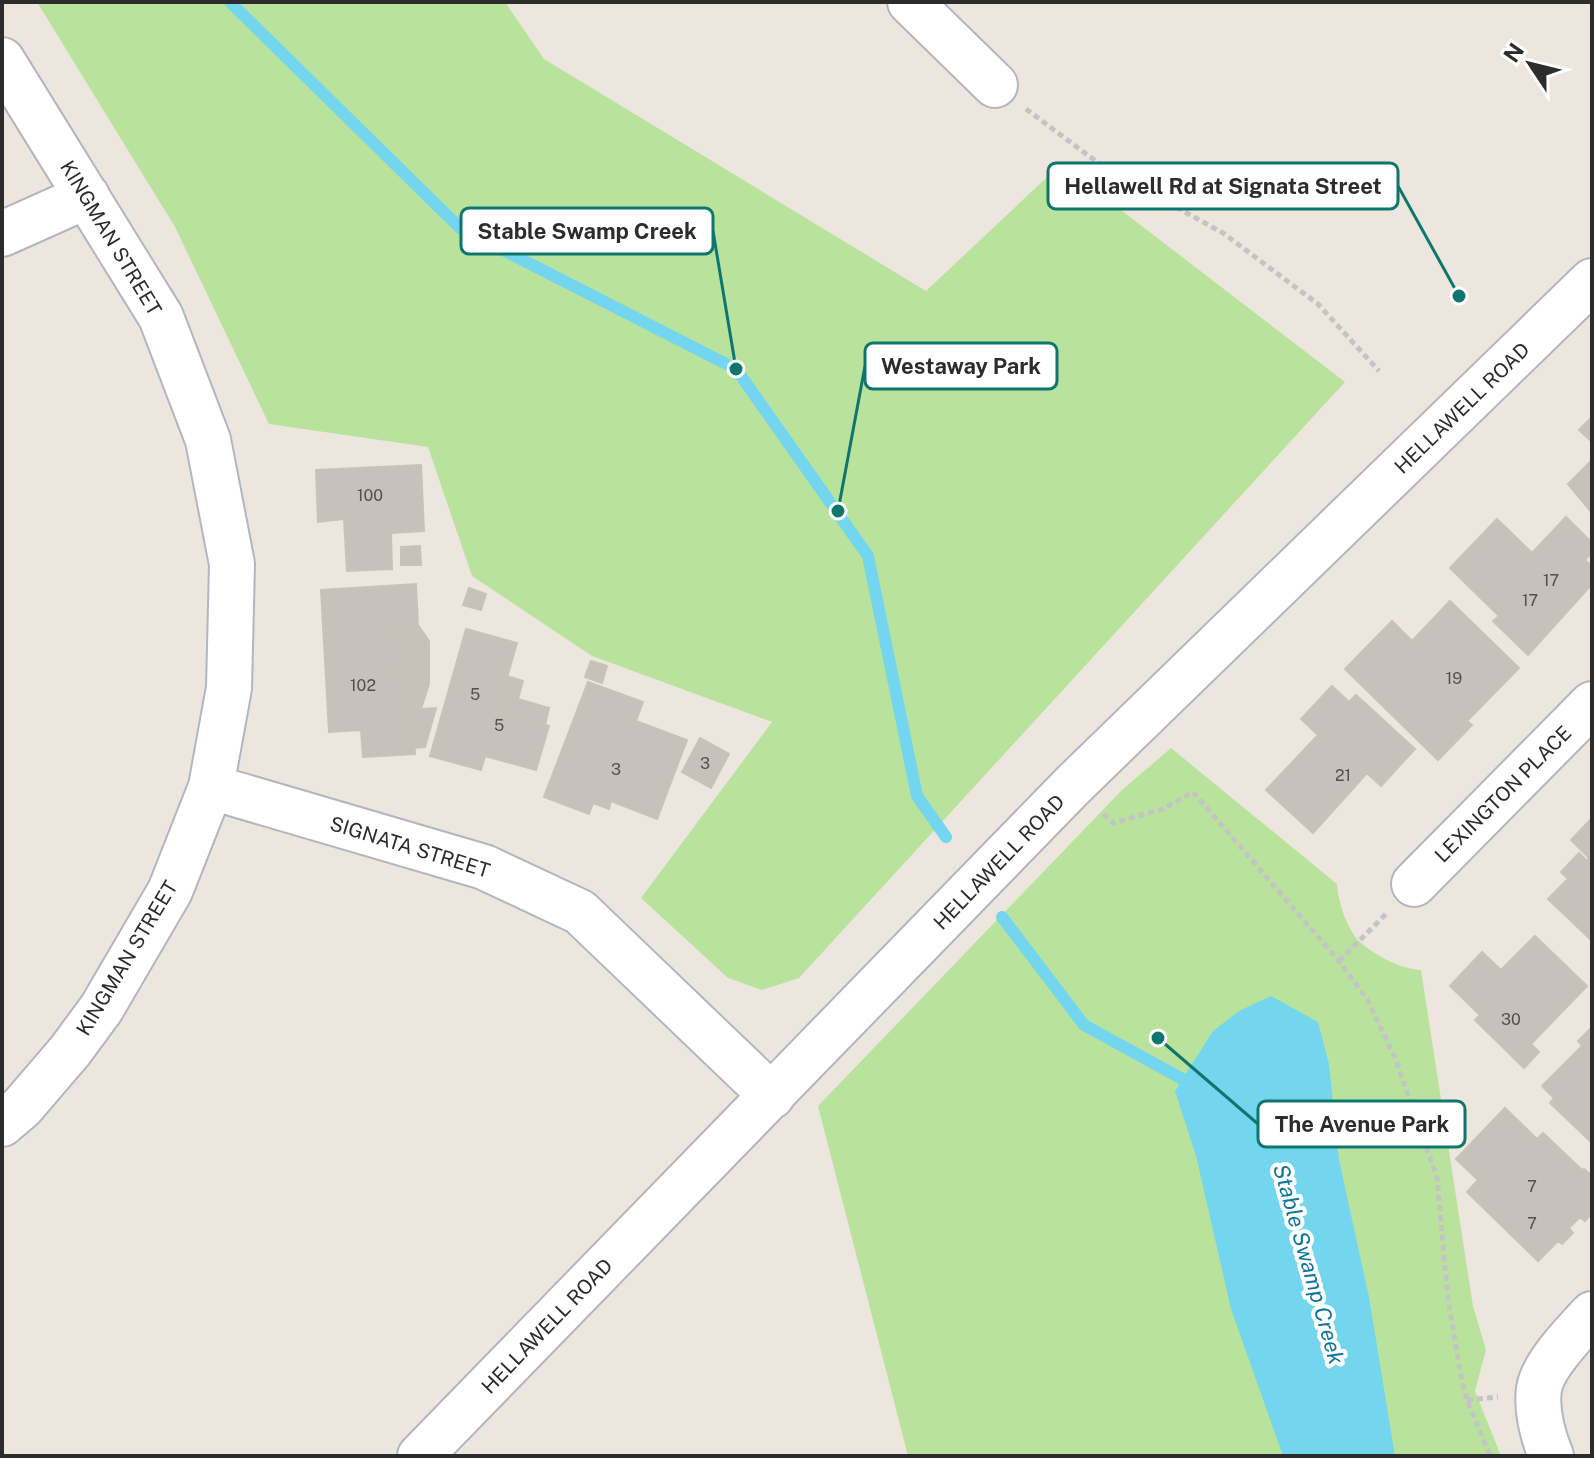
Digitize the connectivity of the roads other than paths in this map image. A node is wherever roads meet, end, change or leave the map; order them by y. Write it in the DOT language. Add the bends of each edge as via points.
graph roads {
  1 [pos="910,2"];
  2 [pos="2,60"];
  3 [pos="995,85"];
  4 [pos="87,196"];
  5 [pos="2,234"];
  6 [pos="1592,281"];
  7 [pos="1592,704"];
  8 [pos="211,787"];
  9 [pos="1414,884"];
  10 [pos="772,1096"];
  11 [pos="2,1124"];
  12 [pos="1592,1314"];
  13 [pos="420,1456"];
  14 [pos="1551,1456"];
  1 -- 3 [label="street"];
  2 -- 4 [label="street, KINGMAN STREET"];
  4 -- 5 [label="street"];
  4 -- 8 [label="street, KINGMAN STREET" via="161,317 208,440 232,564 229,688"];
  6 -- 10 [label="street, HELLAWELL ROAD" via="1072,786"];
  7 -- 9 [label="street, LEXINGTON PLACE"];
  8 -- 10 [label="street, SIGNATA STREET" via="484,867 580,912"];
  8 -- 11 [label="street, KINGMAN STREET" via="170,891 101,1009 41,1085"];
  10 -- 13 [label="street, HELLAWELL ROAD"];
  12 -- 14 [label="street" via="1561,1347 1539,1388 1542,1432"];
}
